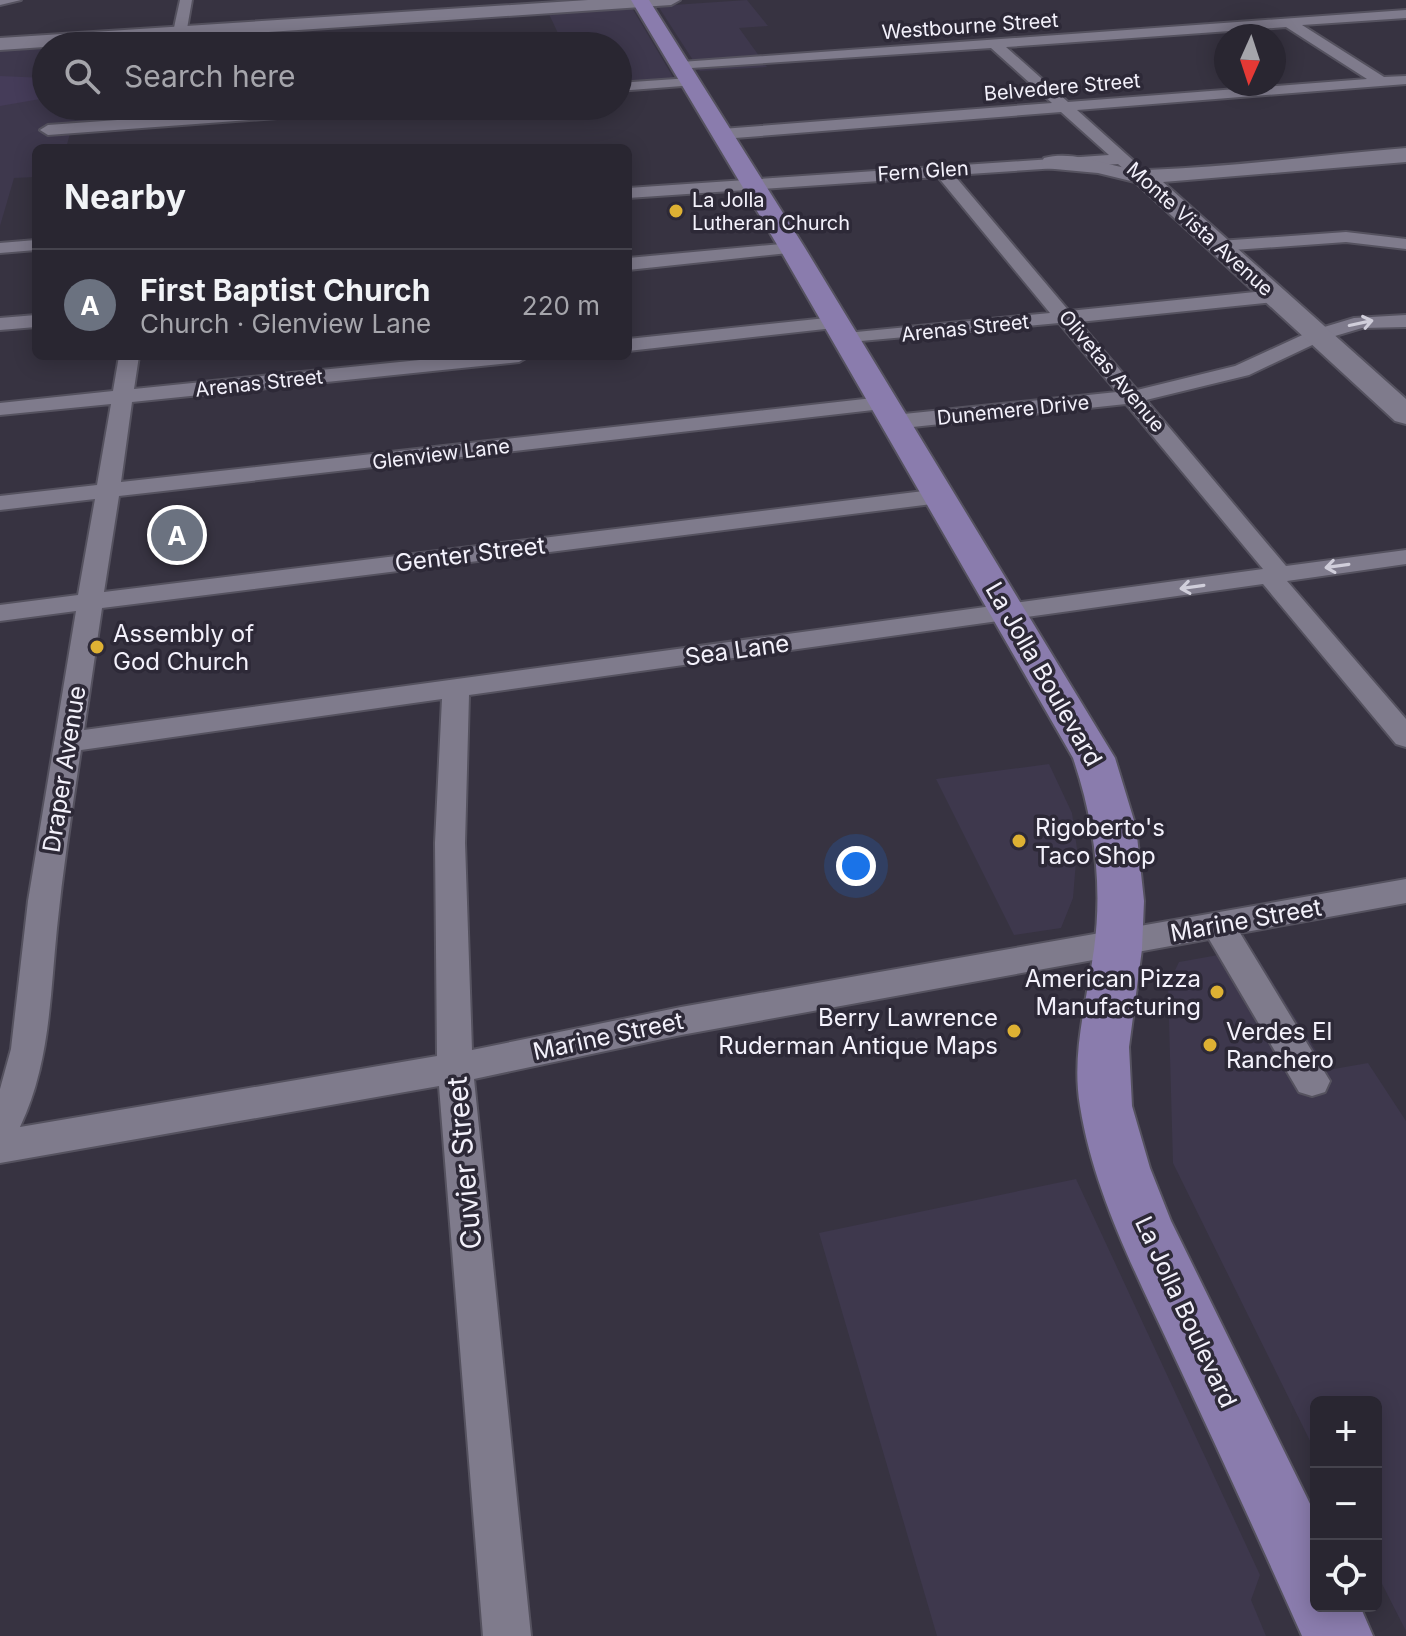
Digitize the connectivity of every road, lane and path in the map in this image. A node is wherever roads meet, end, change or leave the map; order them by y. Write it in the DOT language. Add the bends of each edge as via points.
graph roads {
  1 [pos="15,0"];
  2 [pos="186,0"];
  3 [pos="671,0"];
  4 [pos="0,1"];
  5 [pos="641,1"];
  6 [pos="1406,14"];
  7 [pos="1289,23"];
  8 [pos="179,32"];
  9 [pos="263,32"];
  10 [pos="32,43"];
  11 [pos="0,44"];
  12 [pos="995,44"];
  13 [pos="685,74"];
  14 [pos="1406,80"];
  15 [pos="1382,82"];
  16 [pos="632,84"];
  17 [pos="1406,97"];
  18 [pos="1064,107"];
  19 [pos="191,120"];
  20 [pos="165,122"];
  21 [pos="48,130"];
  22 [pos="722,134"];
  23 [pos="1406,155"];
  24 [pos="1122,159"];
  25 [pos="1052,163"];
  26 [pos="941,170"];
  27 [pos="1143,177"];
  28 [pos="750,183"];
  29 [pos="632,193"];
  30 [pos="1406,244"];
  31 [pos="32,245"];
  32 [pos="1219,246"];
  33 [pos="0,248"];
  34 [pos="792,248"];
  35 [pos="632,264"];
  36 [pos="1275,296"];
  37 [pos="1066,317"];
  38 [pos="32,321"];
  39 [pos="1406,321"];
  40 [pos="0,324"];
  41 [pos="841,331"];
  42 [pos="1318,335"];
  43 [pos="632,345"];
  44 [pos="128,360"];
  45 [pos="480,360"];
  46 [pos="122,397"];
  47 [pos="1134,397"];
  48 [pos="0,409"];
  49 [pos="888,413"];
  50 [pos="1406,415"];
  51 [pos="108,492"];
  52 [pos="940,496"];
  53 [pos="0,503"];
  54 [pos="1406,557"];
  55 [pos="1275,575"];
  56 [pos="91,601"];
  57 [pos="1009,612"];
  58 [pos="0,613"];
  59 [pos="456,689"];
  60 [pos="1406,737"];
  61 [pos="68,742"];
  62 [pos="1406,891"];
  63 [pos="1218,925"];
  64 [pos="1118,944"];
  65 [pos="455,1068"];
  66 [pos="1312,1081"];
  67 [pos="0,1131"];
  68 [pos="0,1147"];
  69 [pos="1310,1576"];
  70 [pos="1327,1612"];
  71 [pos="507,1636"];
  72 [pos="1338,1636"];
  1 -- 4 [label="street"];
  2 -- 8 [label="street"];
  3 -- 5 [label="street"];
  5 -- 9 [label="street"];
  5 -- 13 [label="main road, La Jolla Boulevard"];
  6 -- 7 [label="street, Westbourne Street"];
  7 -- 12 [label="street, Westbourne Street"];
  7 -- 15 [label="street"];
  10 -- 11 [label="street"];
  12 -- 13 [label="street, Westbourne Street"];
  12 -- 18 [label="street, Monte Vista Avenue"];
  13 -- 16 [label="street, Westbourne Street"];
  13 -- 22 [label="main road, La Jolla Boulevard"];
  14 -- 15 [label="street, Belvedere Street"];
  15 -- 17 [label="street"];
  15 -- 18 [label="street, Belvedere Street"];
  18 -- 22 [label="street, Belvedere Street"];
  18 -- 24 [label="street, Monte Vista Avenue"];
  19 -- 20 [label="street"];
  20 -- 21 [label="street"];
  22 -- 28 [label="main road, La Jolla Boulevard"];
  23 -- 27 [label="street"];
  24 -- 25 [label="street, Fern Glen"];
  24 -- 27 [label="street, Monte Vista Avenue"];
  25 -- 26 [label="street, Fern Glen"];
  25 -- 27 [label="street" via="1098,166"];
  26 -- 28 [label="street, Fern Glen"];
  26 -- 37 [label="street, Olivetas Avenue"];
  27 -- 32 [label="street, Monte Vista Avenue"];
  28 -- 29 [label="street, Fern Glen"];
  28 -- 34 [label="main road, La Jolla Boulevard"];
  30 -- 32 [label="street" via="1346,237"];
  31 -- 33 [label="street"];
  32 -- 36 [label="street, Monte Vista Avenue"];
  34 -- 35 [label="street"];
  34 -- 41 [label="main road, La Jolla Boulevard"];
  36 -- 37 [label="street, Arenas Street"];
  36 -- 42 [label="street, Monte Vista Avenue"];
  37 -- 41 [label="street, Arenas Street"];
  37 -- 47 [label="street, Olivetas Avenue"];
  38 -- 40 [label="street"];
  42 -- 39 [label="street, Dunemere Drive, one-way" via="1371,320"];
  41 -- 43 [label="street, Arenas Street"];
  41 -- 49 [label="main road, La Jolla Boulevard"];
  42 -- 47 [label="street, Dunemere Drive" via="1242,371"];
  42 -- 50 [label="street, Monte Vista Avenue"];
  44 -- 46 [label="street, Draper Avenue"];
  45 -- 46 [label="street, Arenas Street"];
  46 -- 48 [label="street, Arenas Street"];
  46 -- 51 [label="street, Draper Avenue"];
  47 -- 49 [label="street, Dunemere Drive"];
  47 -- 55 [label="street, Olivetas Avenue"];
  49 -- 51 [label="street, Glenview Lane"];
  49 -- 52 [label="main road, La Jolla Boulevard"];
  51 -- 53 [label="street, Glenview Lane"];
  51 -- 56 [label="street, Draper Avenue"];
  52 -- 56 [label="street, Genter Street"];
  52 -- 57 [label="main road, La Jolla Boulevard"];
  54 -- 55 [label="street, Sea Lane, one-way"];
  55 -- 57 [label="street, Sea Lane, one-way"];
  55 -- 60 [label="street, Olivetas Avenue"];
  56 -- 58 [label="street, Genter Street"];
  56 -- 61 [label="street, Draper Avenue"];
  57 -- 59 [label="street, Sea Lane"];
  57 -- 64 [label="main road, La Jolla Boulevard" via="1089,746 1107,793 1115,832"];
  59 -- 61 [label="street, Sea Lane"];
  59 -- 65 [label="street, Cuvier Street" via="450,843"];
  61 -- 67 [label="street, Draper Avenue" via="26,1056"];
  62 -- 63 [label="street, Marine Street"];
  63 -- 64 [label="street, Marine Street"];
  63 -- 66 [label="street"];
  64 -- 65 [label="street, Marine Street" via="681,1021"];
  64 -- 69 [label="main road, La Jolla Boulevard" via="1103,1078 1120,1159 1144,1227"];
  65 -- 68 [label="street, Marine Street"];
  65 -- 71 [label="street, Cuvier Street"];
  70 -- 72 [label="main road"];
}
